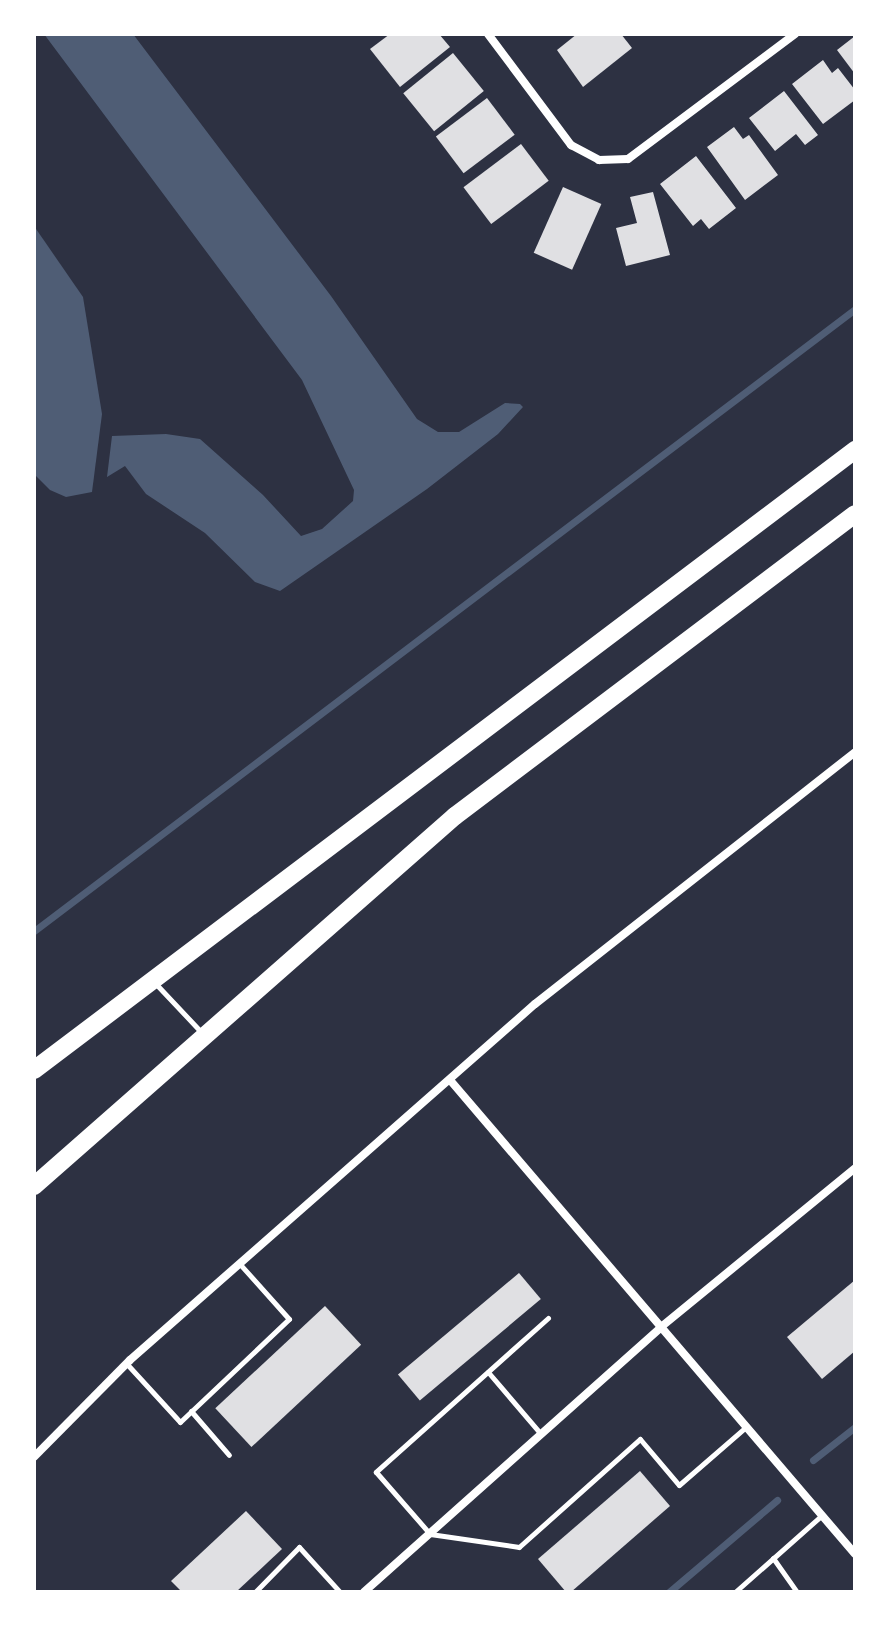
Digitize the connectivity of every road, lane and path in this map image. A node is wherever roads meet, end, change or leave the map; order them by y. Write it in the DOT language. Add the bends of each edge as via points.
graph roads {
  1 [pos="488,34"];
  2 [pos="795,34"];
  3 [pos="855,450"];
  4 [pos="855,514"];
  5 [pos="855,752"];
  6 [pos="151,979"];
  7 [pos="203,1035"];
  8 [pos="34,1070"];
  9 [pos="450,1080"];
  10 [pos="855,1168"];
  11 [pos="34,1186"];
  12 [pos="239,1262"];
  13 [pos="548,1318"];
  14 [pos="661,1327"];
  15 [pos="126,1363"];
  16 [pos="488,1372"];
  17 [pos="191,1411"];
  18 [pos="746,1427"];
  19 [pos="541,1434"];
  20 [pos="229,1455"];
  21 [pos="34,1457"];
  22 [pos="822,1515"];
  23 [pos="430,1534"];
  24 [pos="854,1551"];
  25 [pos="773,1558"];
  26 [pos="255,1592"];
  27 [pos="340,1592"];
  28 [pos="364,1592"];
  29 [pos="735,1592"];
  30 [pos="797,1592"];
  1 -- 2 [label="street" via="571,145 599,160 628,159"];
  3 -- 6 [label="highway"];
  4 -- 7 [label="highway" via="455,816"];
  5 -- 9 [label="street" via="535,1004"];
  6 -- 7 [label="lane"];
  6 -- 8 [label="highway"];
  7 -- 11 [label="highway"];
  9 -- 12 [label="street"];
  9 -- 14 [label="street"];
  10 -- 14 [label="street"];
  12 -- 15 [label="street"];
  12 -- 17 [label="lane" via="289,1319"];
  13 -- 16 [label="lane"];
  14 -- 18 [label="street"];
  14 -- 19 [label="street"];
  15 -- 17 [label="lane" via="180,1422"];
  15 -- 21 [label="street"];
  16 -- 19 [label="lane"];
  16 -- 23 [label="lane" via="376,1472"];
  17 -- 20 [label="lane"];
  18 -- 22 [label="street"];
  18 -- 23 [label="lane" via="679,1485 640,1439 519,1547"];
  19 -- 23 [label="street"];
  22 -- 24 [label="street"];
  22 -- 25 [label="lane"];
  23 -- 28 [label="street"];
  25 -- 29 [label="lane"];
  25 -- 30 [label="lane"];
  26 -- 27 [label="lane" via="299,1547"];
}
